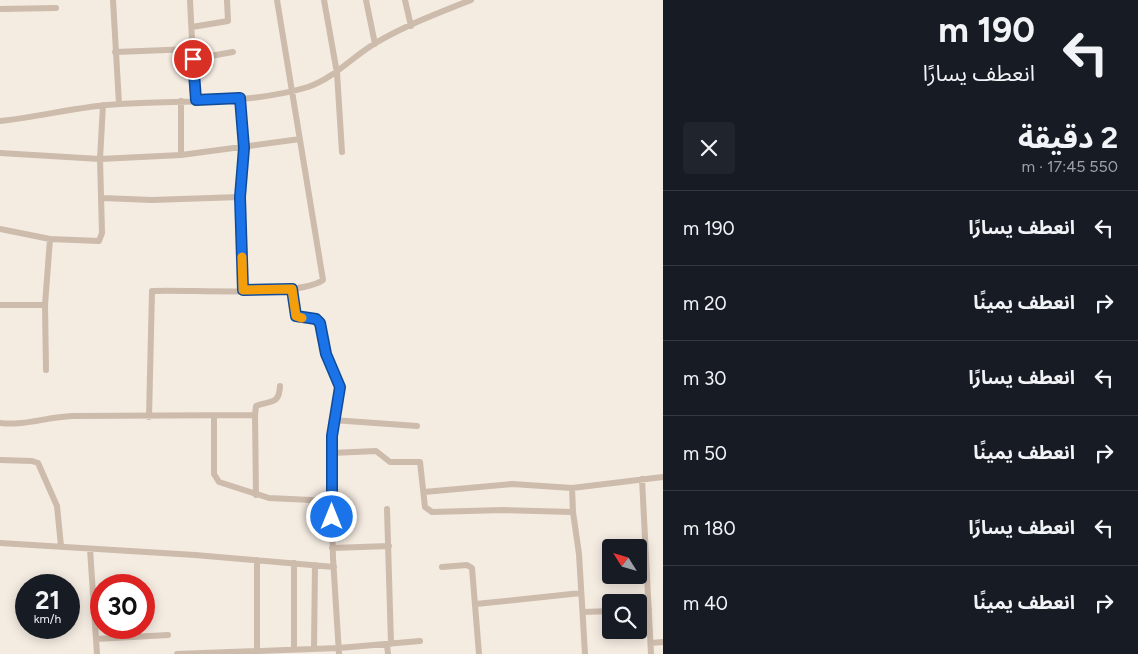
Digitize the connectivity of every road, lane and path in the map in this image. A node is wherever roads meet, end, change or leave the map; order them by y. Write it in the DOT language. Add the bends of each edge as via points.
graph roads {
  1 [pos="113,0"];
  2 [pos="190,0"];
  3 [pos="227,0"];
  4 [pos="277,0"];
  5 [pos="324,0"];
  6 [pos="366,0"];
  7 [pos="404,0"];
  8 [pos="470,0"];
  9 [pos="56,8"];
  10 [pos="0,9"];
  11 [pos="411,26"];
  12 [pos="192,27"];
  13 [pos="375,44"];
  14 [pos="193,49"];
  15 [pos="114,52"];
  16 [pos="234,52"];
  17 [pos="193,59"];
  18 [pos="337,73"];
  19 [pos="292,90"];
  20 [pos="240,98"];
  21 [pos="196,100"];
  22 [pos="181,101"];
  23 [pos="119,104"];
  24 [pos="102,105"];
  25 [pos="0,122"];
  26 [pos="300,139"];
  27 [pos="244,148"];
  28 [pos="342,152"];
  29 [pos="0,153"];
  30 [pos="181,155"];
  31 [pos="100,160"];
  32 [pos="240,197"];
  33 [pos="102,198"];
  34 [pos="0,229"];
  35 [pos="50,239"];
  36 [pos="292,289"];
  37 [pos="243,290"];
  38 [pos="0,305"];
  39 [pos="45,305"];
  40 [pos="46,370"];
  41 [pos="280,386"];
  42 [pos="255,415"];
  43 [pos="149,417"];
  44 [pos="214,417"];
  45 [pos="334,420"];
  46 [pos="0,423"];
  47 [pos="417,426"];
  48 [pos="332,453"];
  49 [pos="0,460"];
  50 [pos="663,477"];
  51 [pos="642,480"];
  52 [pos="572,488"];
  53 [pos="424,492"];
  54 [pos="256,495"];
  55 [pos="332,501"];
  56 [pos="387,509"];
  57 [pos="573,512"];
  58 [pos="0,543"];
  59 [pos="61,546"];
  60 [pos="389,546"];
  61 [pos="332,548"];
  62 [pos="90,549"];
  63 [pos="257,560"];
  64 [pos="294,563"];
  65 [pos="315,565"];
  66 [pos="334,567"];
  67 [pos="442,567"];
  68 [pos="92,574"];
  69 [pos="581,594"];
  70 [pos="476,604"];
  71 [pos="649,609"];
  72 [pos="602,611"];
  73 [pos="582,612"];
  74 [pos="168,635"];
  75 [pos="155,636"];
  76 [pos="96,639"];
  77 [pos="420,641"];
  78 [pos="663,642"];
  79 [pos="651,643"];
  80 [pos="389,644"];
  81 [pos="294,648"];
  82 [pos="314,648"];
  83 [pos="257,650"];
  84 [pos="339,651"];
  85 [pos="194,653"];
  86 [pos="97,654"];
  87 [pos="177,654"];
  88 [pos="388,654"];
  89 [pos="479,654"];
  90 [pos="585,654"];
  91 [pos="652,654"];
  1 -- 15 [label="street"];
  2 -- 12 [label="street"];
  3 -- 12 [label="street" via="228,21"];
  4 -- 19 [label="street"];
  5 -- 18 [label="street"];
  6 -- 13 [label="street"];
  7 -- 11 [label="street"];
  8 -- 11 [label="street"];
  9 -- 10 [label="street"];
  11 -- 13 [label="street"];
  12 -- 14 [label="street"];
  13 -- 18 [label="street"];
  14 -- 15 [label="street"];
  14 -- 17 [label="street"];
  15 -- 23 [label="street"];
  16 -- 17 [label="street"];
  17 -- 21 [label="street"];
  18 -- 19 [label="street"];
  18 -- 28 [label="street"];
  19 -- 20 [label="street"];
  19 -- 26 [label="street"];
  20 -- 21 [label="street"];
  20 -- 27 [label="street"];
  21 -- 22 [label="street"];
  22 -- 23 [label="street"];
  22 -- 30 [label="street"];
  23 -- 24 [label="street"];
  24 -- 25 [label="street"];
  24 -- 31 [label="street"];
  26 -- 27 [label="street"];
  26 -- 36 [label="street" via="323,280"];
  27 -- 30 [label="street"];
  27 -- 32 [label="street"];
  29 -- 31 [label="street"];
  30 -- 31 [label="street"];
  31 -- 33 [label="street"];
  32 -- 33 [label="street"];
  32 -- 37 [label="street"];
  33 -- 35 [label="street" via="99,241"];
  34 -- 35 [label="street"];
  35 -- 39 [label="street"];
  36 -- 37 [label="street"];
  36 -- 45 [label="street" via="296,316 316,319 320,323 326,354 340,387"];
  37 -- 43 [label="street" via="152,292"];
  38 -- 39 [label="street"];
  39 -- 40 [label="street"];
  41 -- 42 [label="street" via="276,399 256,406"];
  42 -- 44 [label="street"];
  42 -- 54 [label="street"];
  43 -- 44 [label="street"];
  43 -- 46 [label="street" via="57,416 17,425"];
  44 -- 54 [label="street" via="215,478"];
  45 -- 47 [label="street"];
  45 -- 48 [label="street"];
  48 -- 53 [label="street" via="376,451 390,462 419,462"];
  48 -- 55 [label="street"];
  49 -- 59 [label="street" via="38,464 57,506"];
  50 -- 51 [label="street"];
  51 -- 52 [label="street"];
  51 -- 71 [label="street"];
  52 -- 53 [label="street" via="512,484"];
  52 -- 57 [label="street"];
  53 -- 57 [label="street" via="425,507 432,512"];
  54 -- 55 [label="street" via="282,500"];
  55 -- 61 [label="street"];
  56 -- 60 [label="street"];
  57 -- 69 [label="street"];
  58 -- 59 [label="street"];
  59 -- 62 [label="street"];
  60 -- 61 [label="street"];
  60 -- 80 [label="street"];
  61 -- 66 [label="street"];
  62 -- 63 [label="street"];
  62 -- 68 [label="street"];
  63 -- 64 [label="street"];
  63 -- 83 [label="street"];
  64 -- 65 [label="street"];
  64 -- 81 [label="street"];
  65 -- 66 [label="street"];
  65 -- 82 [label="street"];
  66 -- 84 [label="street"];
  67 -- 70 [label="street" via="468,565 472,568"];
  69 -- 70 [label="street"];
  69 -- 73 [label="street"];
  70 -- 89 [label="street"];
  71 -- 79 [label="street"];
  72 -- 73 [label="street"];
  73 -- 90 [label="street"];
  74 -- 75 [label="street"];
  76 -- 86 [label="street"];
  77 -- 80 [label="street"];
  78 -- 79 [label="street"];
  79 -- 91 [label="street"];
  80 -- 84 [label="street"];
  80 -- 88 [label="street"];
  81 -- 82 [label="street"];
  81 -- 83 [label="street"];
  82 -- 84 [label="street"];
  83 -- 85 [label="street"];
  85 -- 87 [label="street"];
}
